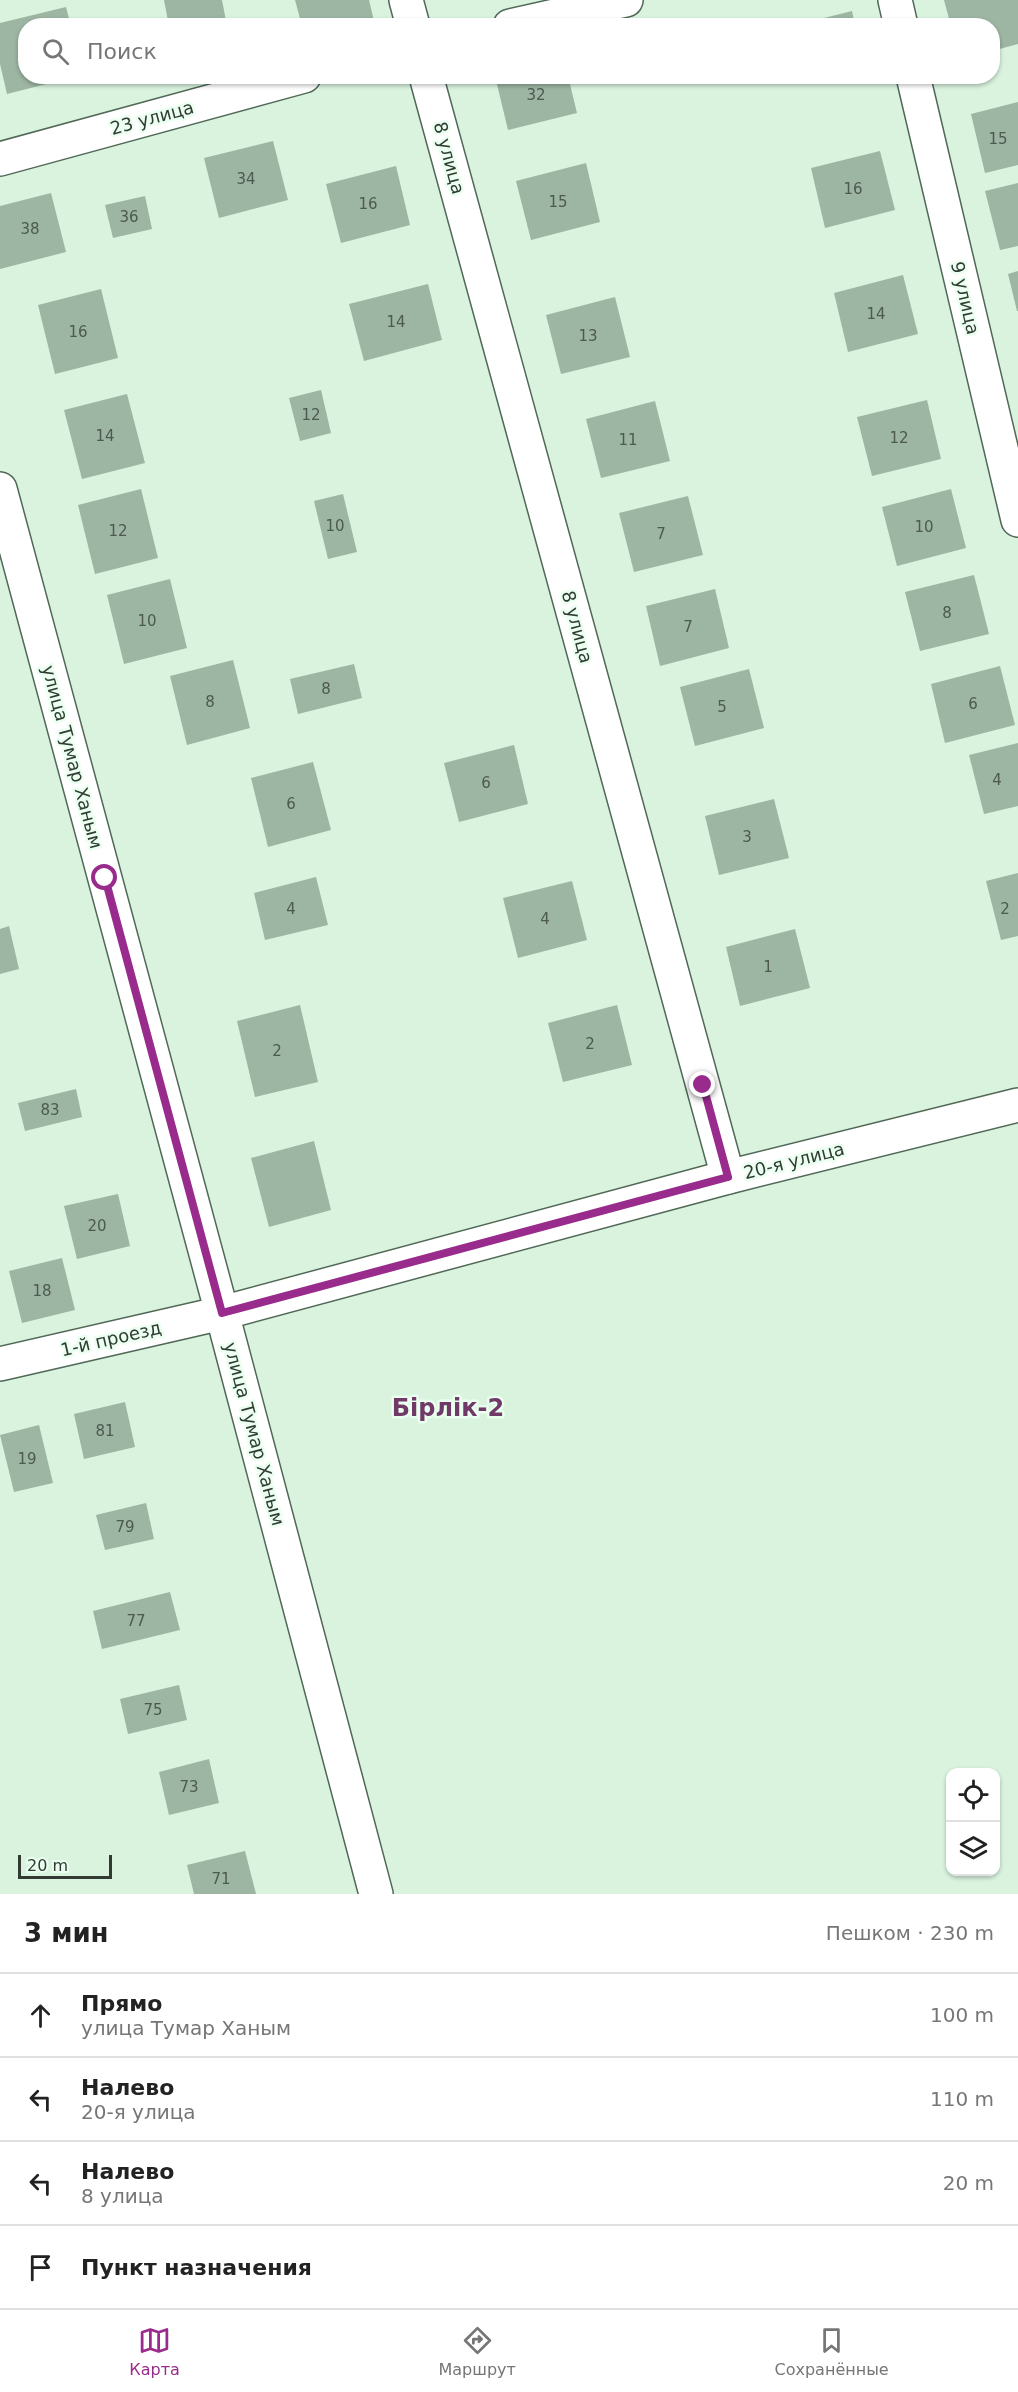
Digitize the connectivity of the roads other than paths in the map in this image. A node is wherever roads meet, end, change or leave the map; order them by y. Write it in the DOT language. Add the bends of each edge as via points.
graph roads {
  1 [pos="406,0"];
  2 [pos="626,0"];
  3 [pos="895,0"];
  4 [pos="411,18"];
  5 [pos="546,18"];
  6 [pos="899,18"];
  7 [pos="275,84"];
  8 [pos="428,84"];
  9 [pos="915,84"];
  10 [pos="0,159"];
  11 [pos="0,489"];
  12 [pos="1018,520"];
  13 [pos="1018,1105"];
  14 [pos="728,1177"];
  15 [pos="222,1313"];
  16 [pos="0,1364"];
  17 [pos="376,1894"];
  1 -- 4 [label="street"];
  2 -- 5 [label="street"];
  3 -- 6 [label="street"];
  7 -- 10 [label="street, 23 улица"];
  8 -- 14 [label="street, 8 улица"];
  9 -- 12 [label="street, 9 улица"];
  11 -- 15 [label="street, улица Тумар Ханым"];
  13 -- 14 [label="street, 20-я улица"];
  14 -- 15 [label="street, 20-я улица"];
  15 -- 16 [label="street, 1-й проезд"];
  15 -- 17 [label="street, улица Тумар Ханым"];
}
